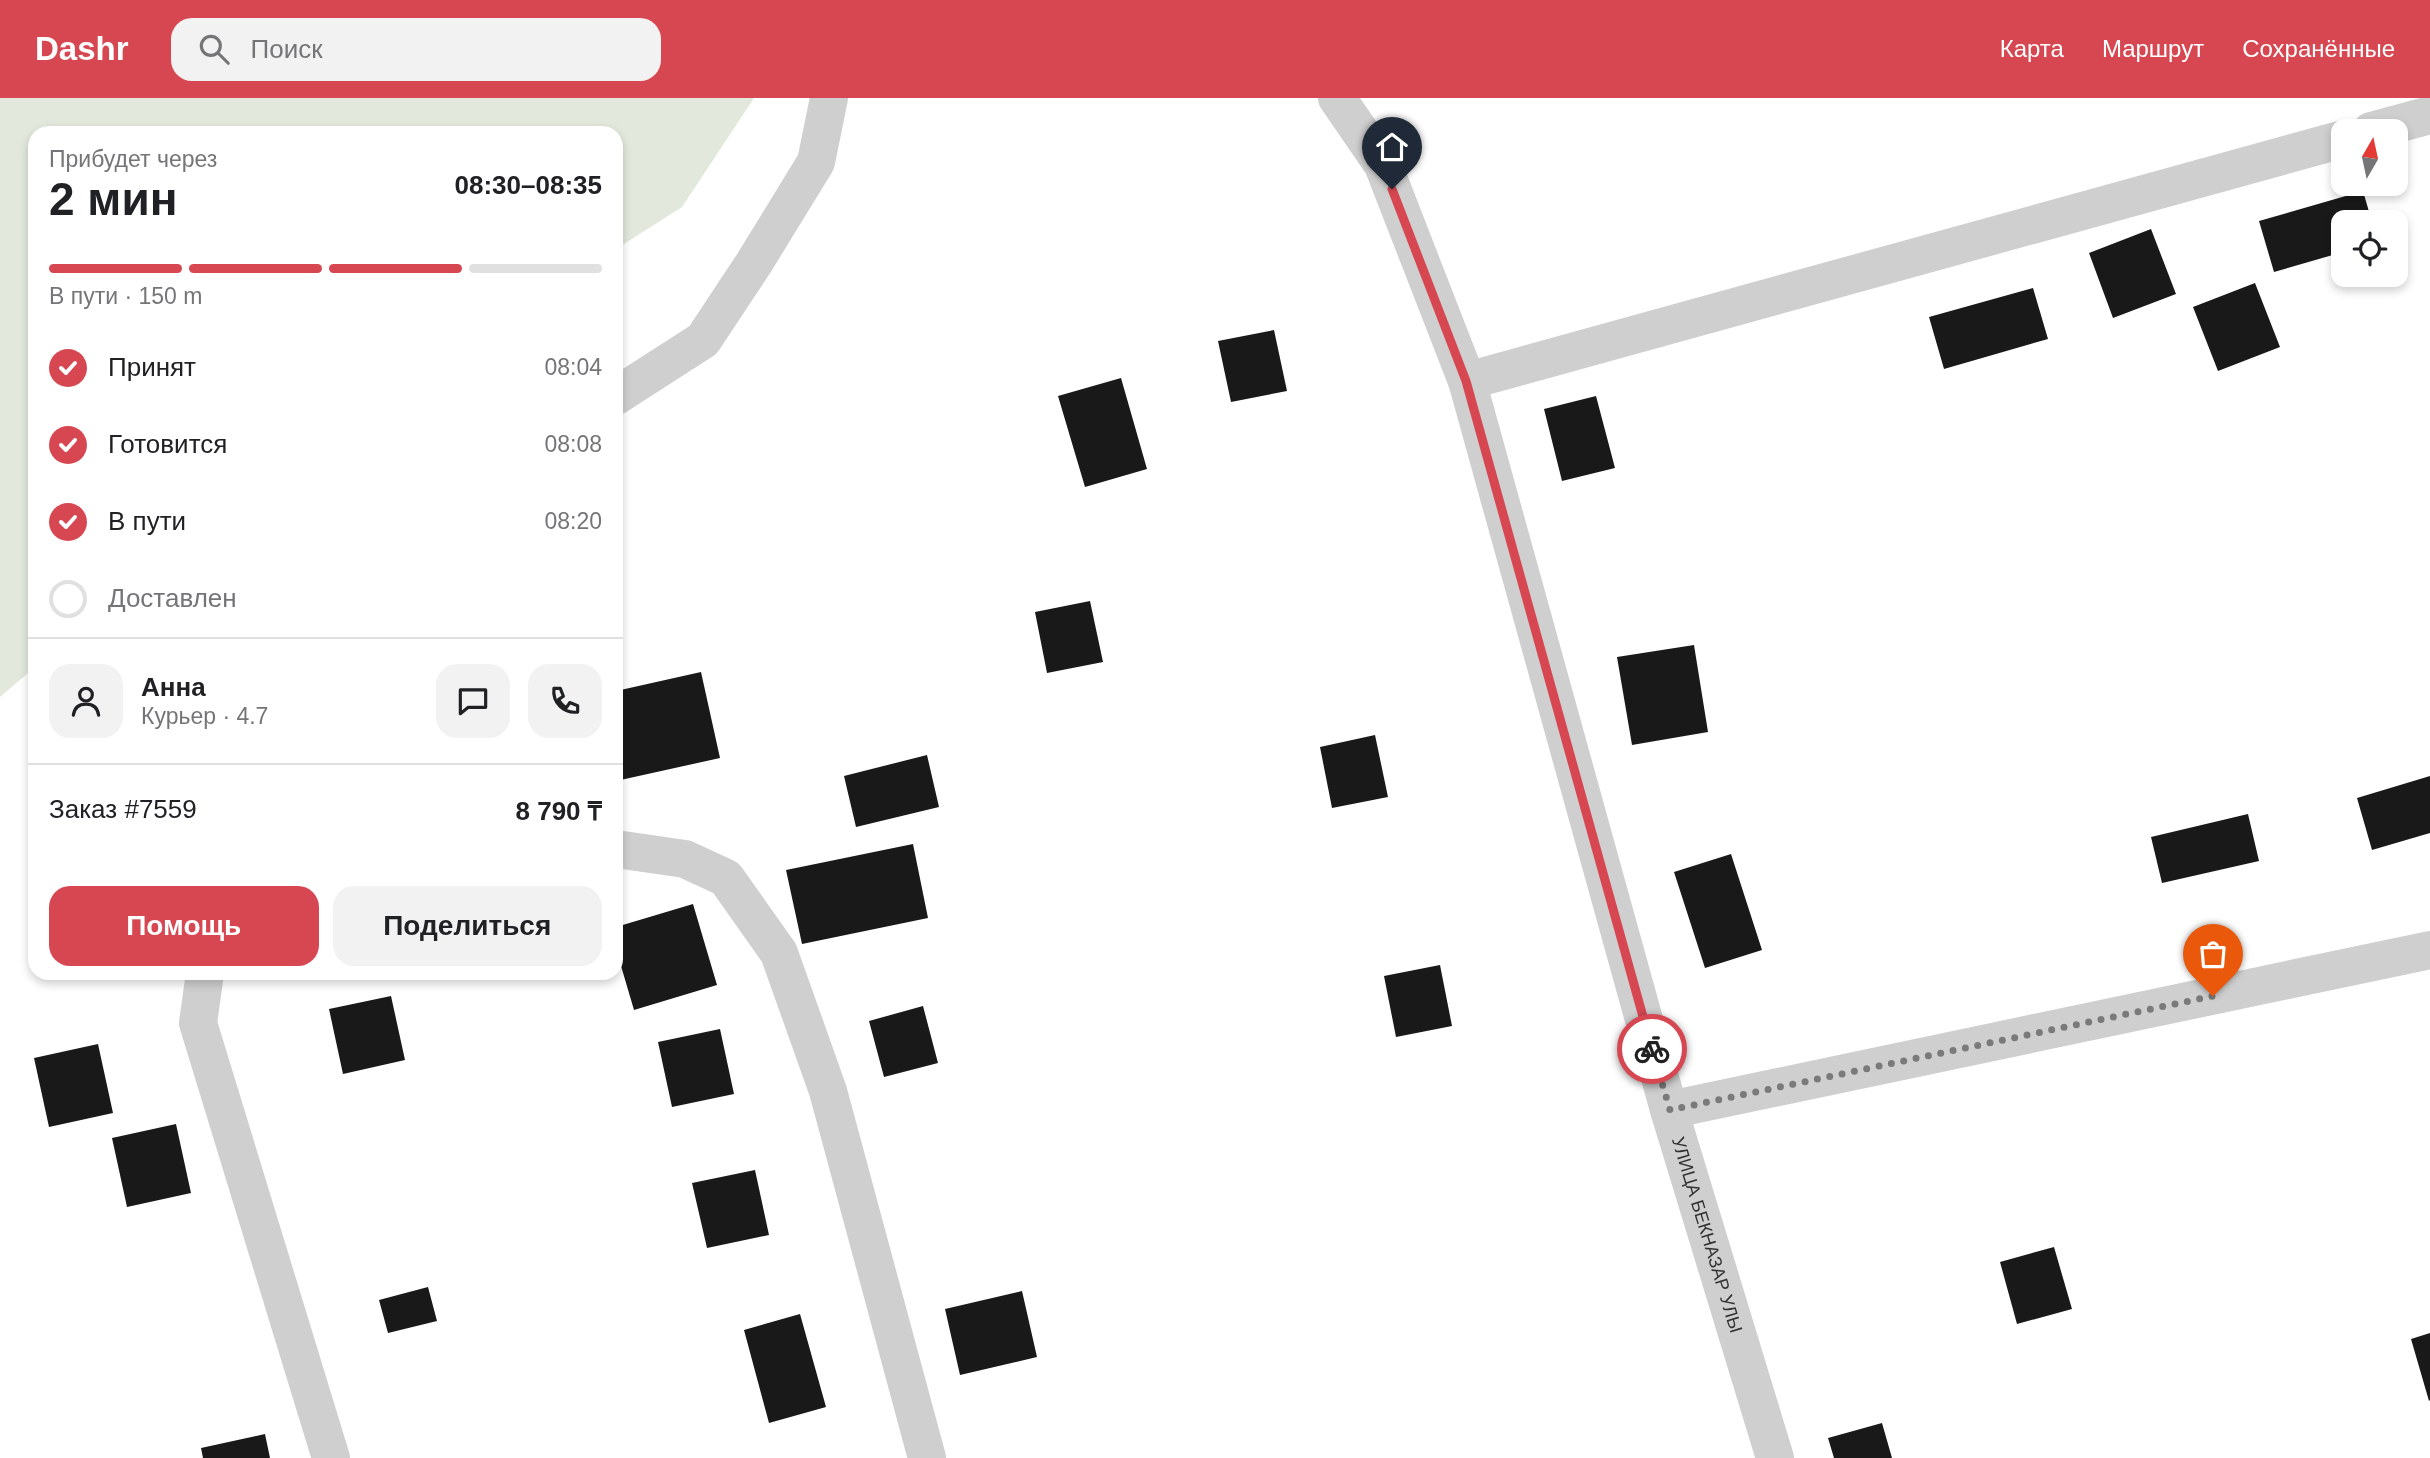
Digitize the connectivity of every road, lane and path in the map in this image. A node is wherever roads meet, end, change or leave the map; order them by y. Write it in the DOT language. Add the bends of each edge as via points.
graph roads {
  1 [pos="829,98"];
  2 [pos="1337,98"];
  3 [pos="2430,115"];
  4 [pos="2408,121"];
  5 [pos="2331,142"];
  6 [pos="1466,381"];
  7 [pos="623,392"];
  8 [pos="623,850"];
  9 [pos="2430,950"];
  10 [pos="204,980"];
  11 [pos="1670,1110"];
  12 [pos="331,1458"];
  13 [pos="927,1458"];
  14 [pos="1775,1458"];
  1 -- 7 [label="street" via="816,162 704,340"];
  2 -- 6 [label="street, УЛИЦА БЕКНАЗАР УЛЫ" via="1383,165"];
  3 -- 4 [label="street"];
  5 -- 6 [label="street"];
  6 -- 11 [label="street, УЛИЦА БЕКНАЗАР УЛЫ"];
  8 -- 13 [label="street" via="685,859 726,878 779,953 828,1091"];
  9 -- 11 [label="street"];
  10 -- 12 [label="street" via="198,1023"];
  11 -- 14 [label="street, УЛИЦА БЕКНАЗАР УЛЫ"];
}
